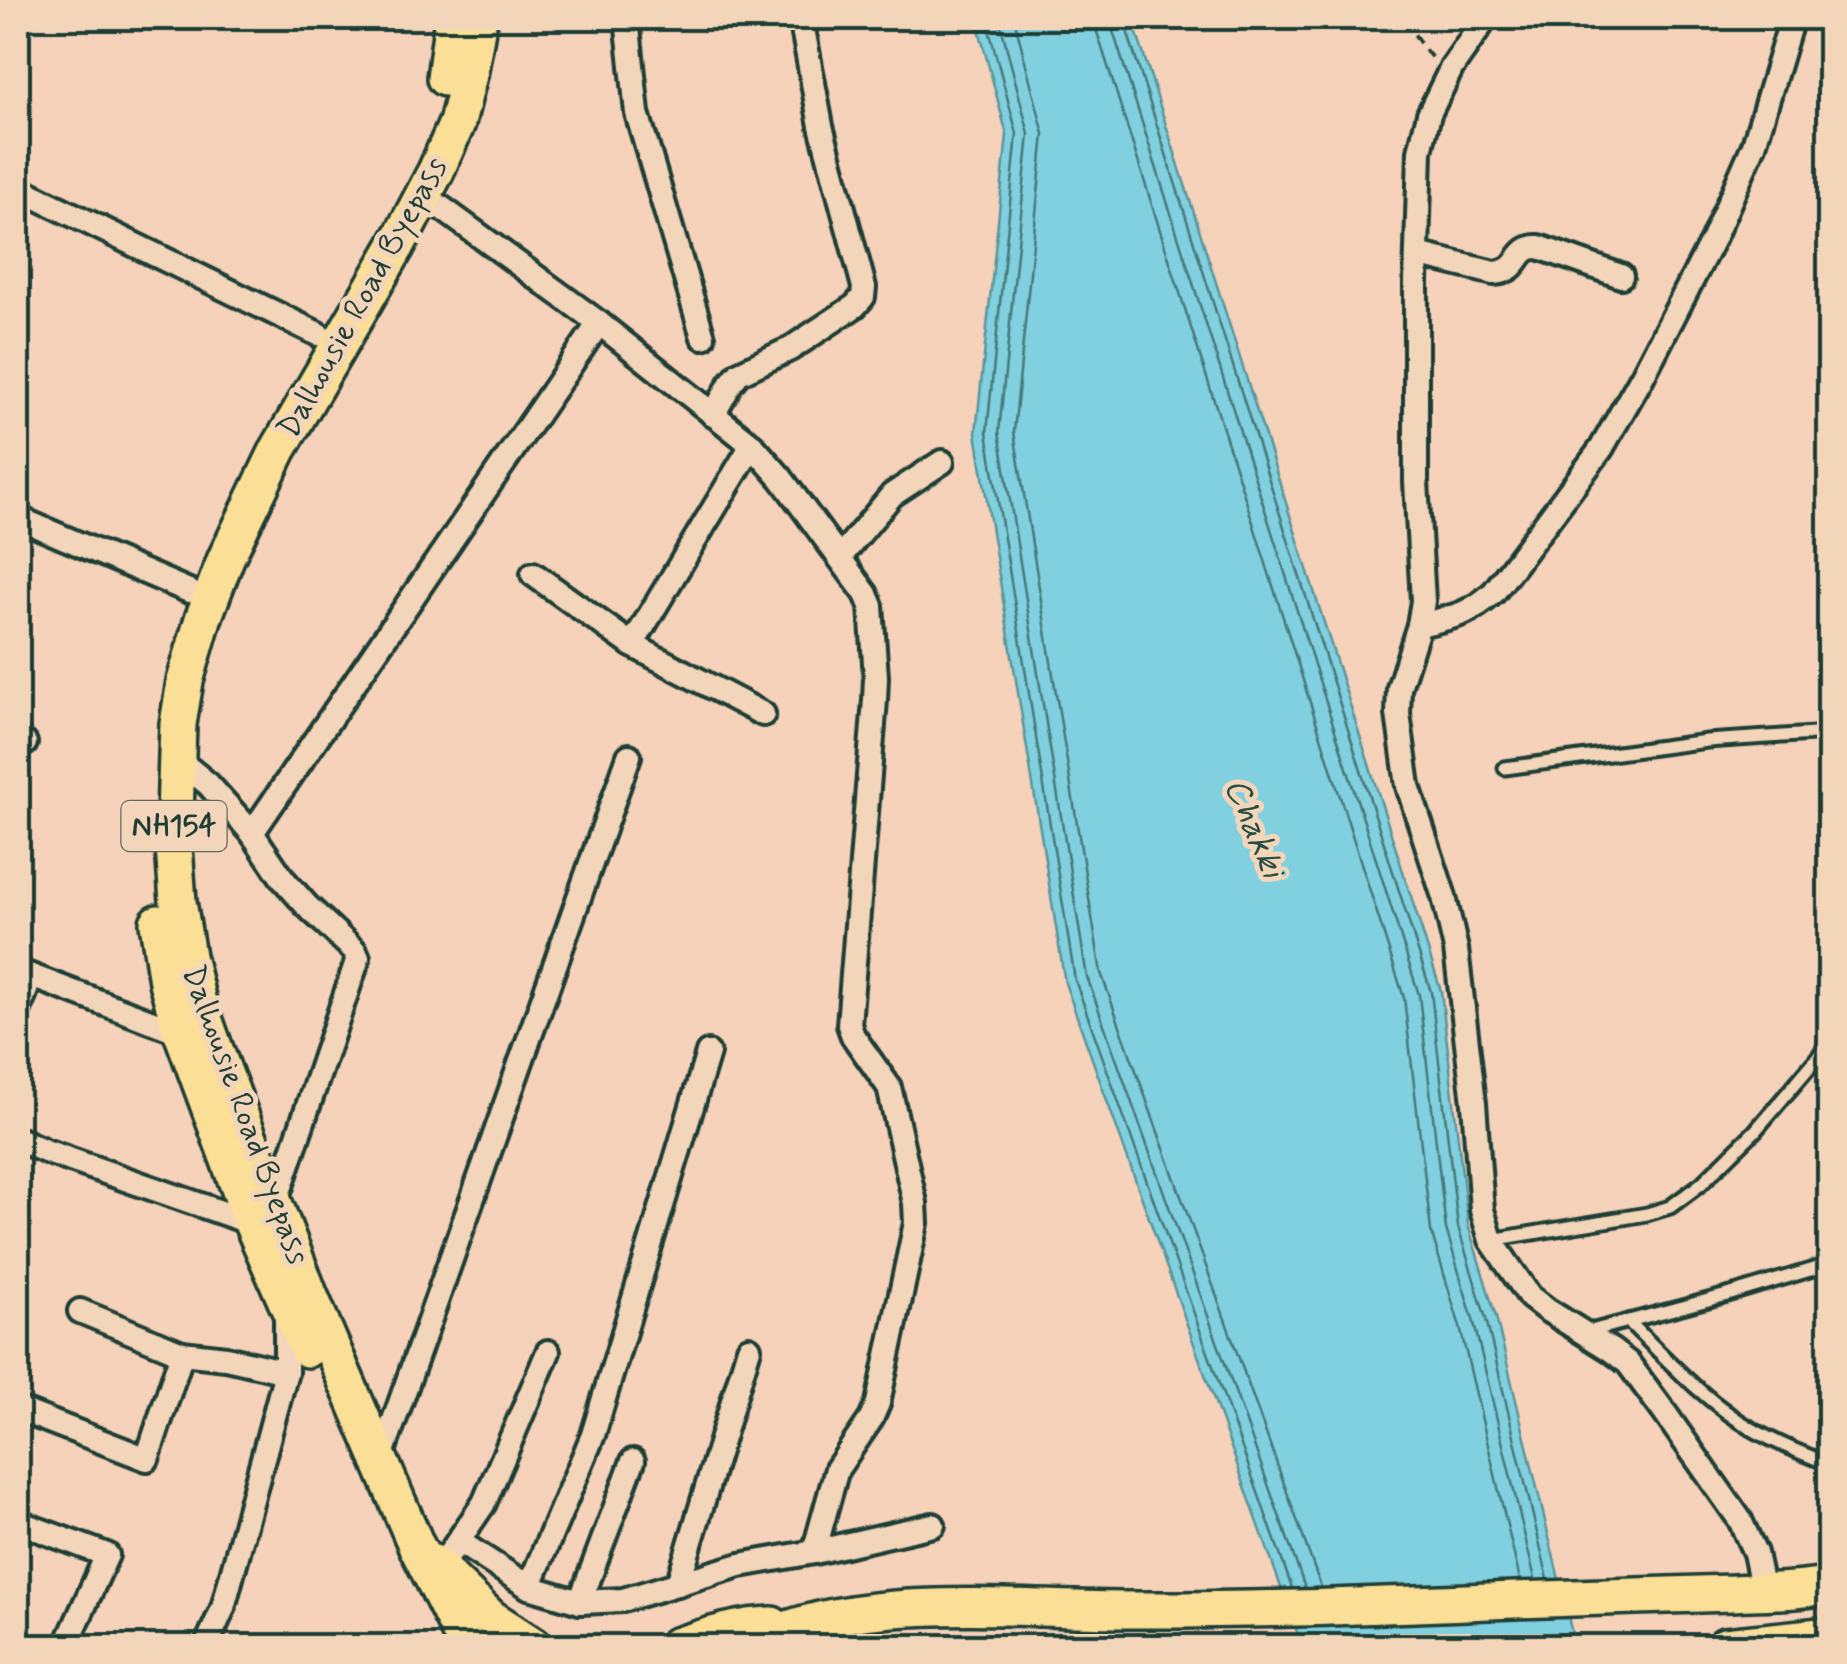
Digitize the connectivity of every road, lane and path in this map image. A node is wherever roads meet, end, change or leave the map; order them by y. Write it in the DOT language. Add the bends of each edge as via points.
graph roads {
  1 [pos="453,18"];
  2 [pos="479,18"];
  3 [pos="627,18"];
  4 [pos="801,18"];
  5 [pos="1408,18"];
  6 [pos="1486,18"];
  7 [pos="1792,18"];
  8 [pos="1447,77"];
  9 [pos="18,188"];
  10 [pos="424,195"];
  11 [pos="1416,254"];
  12 [pos="1621,276"];
  13 [pos="598,322"];
  14 [pos="318,334"];
  15 [pos="703,337"];
  16 [pos="713,415"];
  17 [pos="752,445"];
  18 [pos="942,462"];
  19 [pos="18,518"];
  20 [pos="840,556"];
  21 [pos="533,574"];
  22 [pos="188,591"];
  23 [pos="1419,625"];
  24 [pos="632,644"];
  25 [pos="762,714"];
  26 [pos="1830,733"];
  27 [pos="629,756"];
  28 [pos="175,757"];
  29 [pos="1505,768"];
  30 [pos="252,833"];
  31 [pos="24,973"];
  32 [pos="18,1012"];
  33 [pos="182,1033"];
  34 [pos="1830,1038"];
  35 [pos="708,1052"];
  36 [pos="18,1139"];
  37 [pos="263,1215"];
  38 [pos="1491,1240"];
  39 [pos="1830,1264"];
  40 [pos="286,1301"];
  41 [pos="80,1312"];
  42 [pos="1628,1321"];
  43 [pos="1583,1333"];
  44 [pos="750,1348"];
  45 [pos="548,1352"];
  46 [pos="182,1353"];
  47 [pos="286,1372"];
  48 [pos="18,1409"];
  49 [pos="380,1460"];
  50 [pos="634,1461"];
  51 [pos="1830,1464"];
  52 [pos="18,1522"];
  53 [pos="934,1525"];
  54 [pos="438,1551"];
  55 [pos="814,1552"];
  56 [pos="678,1584"];
  57 [pos="1830,1585"];
  58 [pos="529,1587"];
  59 [pos="1763,1591"];
  60 [pos="580,1602"];
  61 [pos="791,1628"];
  62 [pos="1830,1634"];
  63 [pos="66,1646"];
  64 [pos="206,1646"];
  65 [pos="442,1646"];
  66 [pos="467,1646"];
  67 [pos="534,1646"];
  68 [pos="676,1646"];
  69 [pos="747,1646"];
  70 [pos="1725,1646"];
  1 -- 14 [label="highway, NH154" via="442,93 418,159"];
  2 -- 10 [label="highway, Dalhousie Road Byepass / NH154" via="457,122"];
  3 -- 15 [label="street" via="637,113"];
  4 -- 16 [label="street" via="863,297 790,349 738,374"];
  5 -- 8 [label="path"];
  6 -- 8 [label="street"];
  7 -- 23 [label="street" via="1754,145 1713,238 1602,448 1479,606"];
  8 -- 11 [label="street" via="1420,151"];
  9 -- 14 [label="street"];
  10 -- 13 [label="street"];
  10 -- 28 [label="highway, Dalhousie Road Byepass / NH154" via="278,450 226,558 185,681"];
  11 -- 12 [label="street" via="1504,272 1524,251 1540,248"];
  11 -- 23 [label="street"];
  13 -- 16 [label="street"];
  13 -- 30 [label="street"];
  14 -- 22 [label="highway, NH154"];
  16 -- 17 [label="street"];
  17 -- 20 [label="street"];
  17 -- 24 [label="street"];
  18 -- 20 [label="street" via="892,495"];
  19 -- 22 [label="street"];
  20 -- 55 [label="street" via="871,606 876,677 849,1026 888,1087 916,1223 878,1404 838,1469"];
  21 -- 24 [label="street"];
  22 -- 33 [label="highway, NH154" via="166,676 152,813 158,930"];
  23 -- 38 [label="street" via="1398,714 1408,786 1456,949 1482,1210"];
  24 -- 25 [label="street"];
  26 -- 29 [label="lane" via="1706,741"];
  27 -- 49 [label="street"];
  28 -- 30 [label="street"];
  28 -- 37 [label="highway, Dalhousie Road Byepass / NH154" via="174,848 187,956"];
  30 -- 37 [label="street" via="284,879 358,958"];
  31 -- 32 [label="street"];
  31 -- 33 [label="street"];
  33 -- 37 [label="highway, NH154"];
  34 -- 38 [label="lane" via="1755,1131 1670,1207"];
  35 -- 58 [label="street" via="593,1435"];
  36 -- 37 [label="street"];
  37 -- 40 [label="highway, NH154"];
  37 -- 49 [label="highway, Dalhousie Road Byepass / NH154"];
  38 -- 43 [label="street" via="1530,1297"];
  39 -- 42 [label="lane"];
  40 -- 47 [label="street"];
  40 -- 65 [label="highway, NH154"];
  41 -- 46 [label="street"];
  42 -- 43 [label="lane"];
  42 -- 51 [label="lane" via="1720,1407"];
  43 -- 59 [label="street" via="1628,1364 1740,1520"];
  44 -- 56 [label="street"];
  45 -- 54 [label="street" via="484,1502"];
  46 -- 47 [label="street"];
  46 -- 48 [label="street" via="146,1459"];
  47 -- 64 [label="street" via="223,1608"];
  49 -- 54 [label="highway, Dalhousie Road Byepass / NH154"];
  50 -- 60 [label="street"];
  52 -- 63 [label="street" via="107,1555"];
  53 -- 55 [label="street"];
  54 -- 58 [label="street"];
  54 -- 66 [label="highway, Dalhousie Road Byepass / NH154"];
  54 -- 67 [label="highway" via="491,1618"];
  55 -- 56 [label="street" via="740,1564"];
  56 -- 60 [label="street" via="623,1600"];
  57 -- 59 [label="highway"];
  58 -- 60 [label="street"];
  59 -- 61 [label="highway" via="1309,1608 929,1608 870,1611"];
  61 -- 68 [label="highway" via="749,1626"];
  61 -- 69 [label="highway"];
  62 -- 70 [label="highway"];
}
